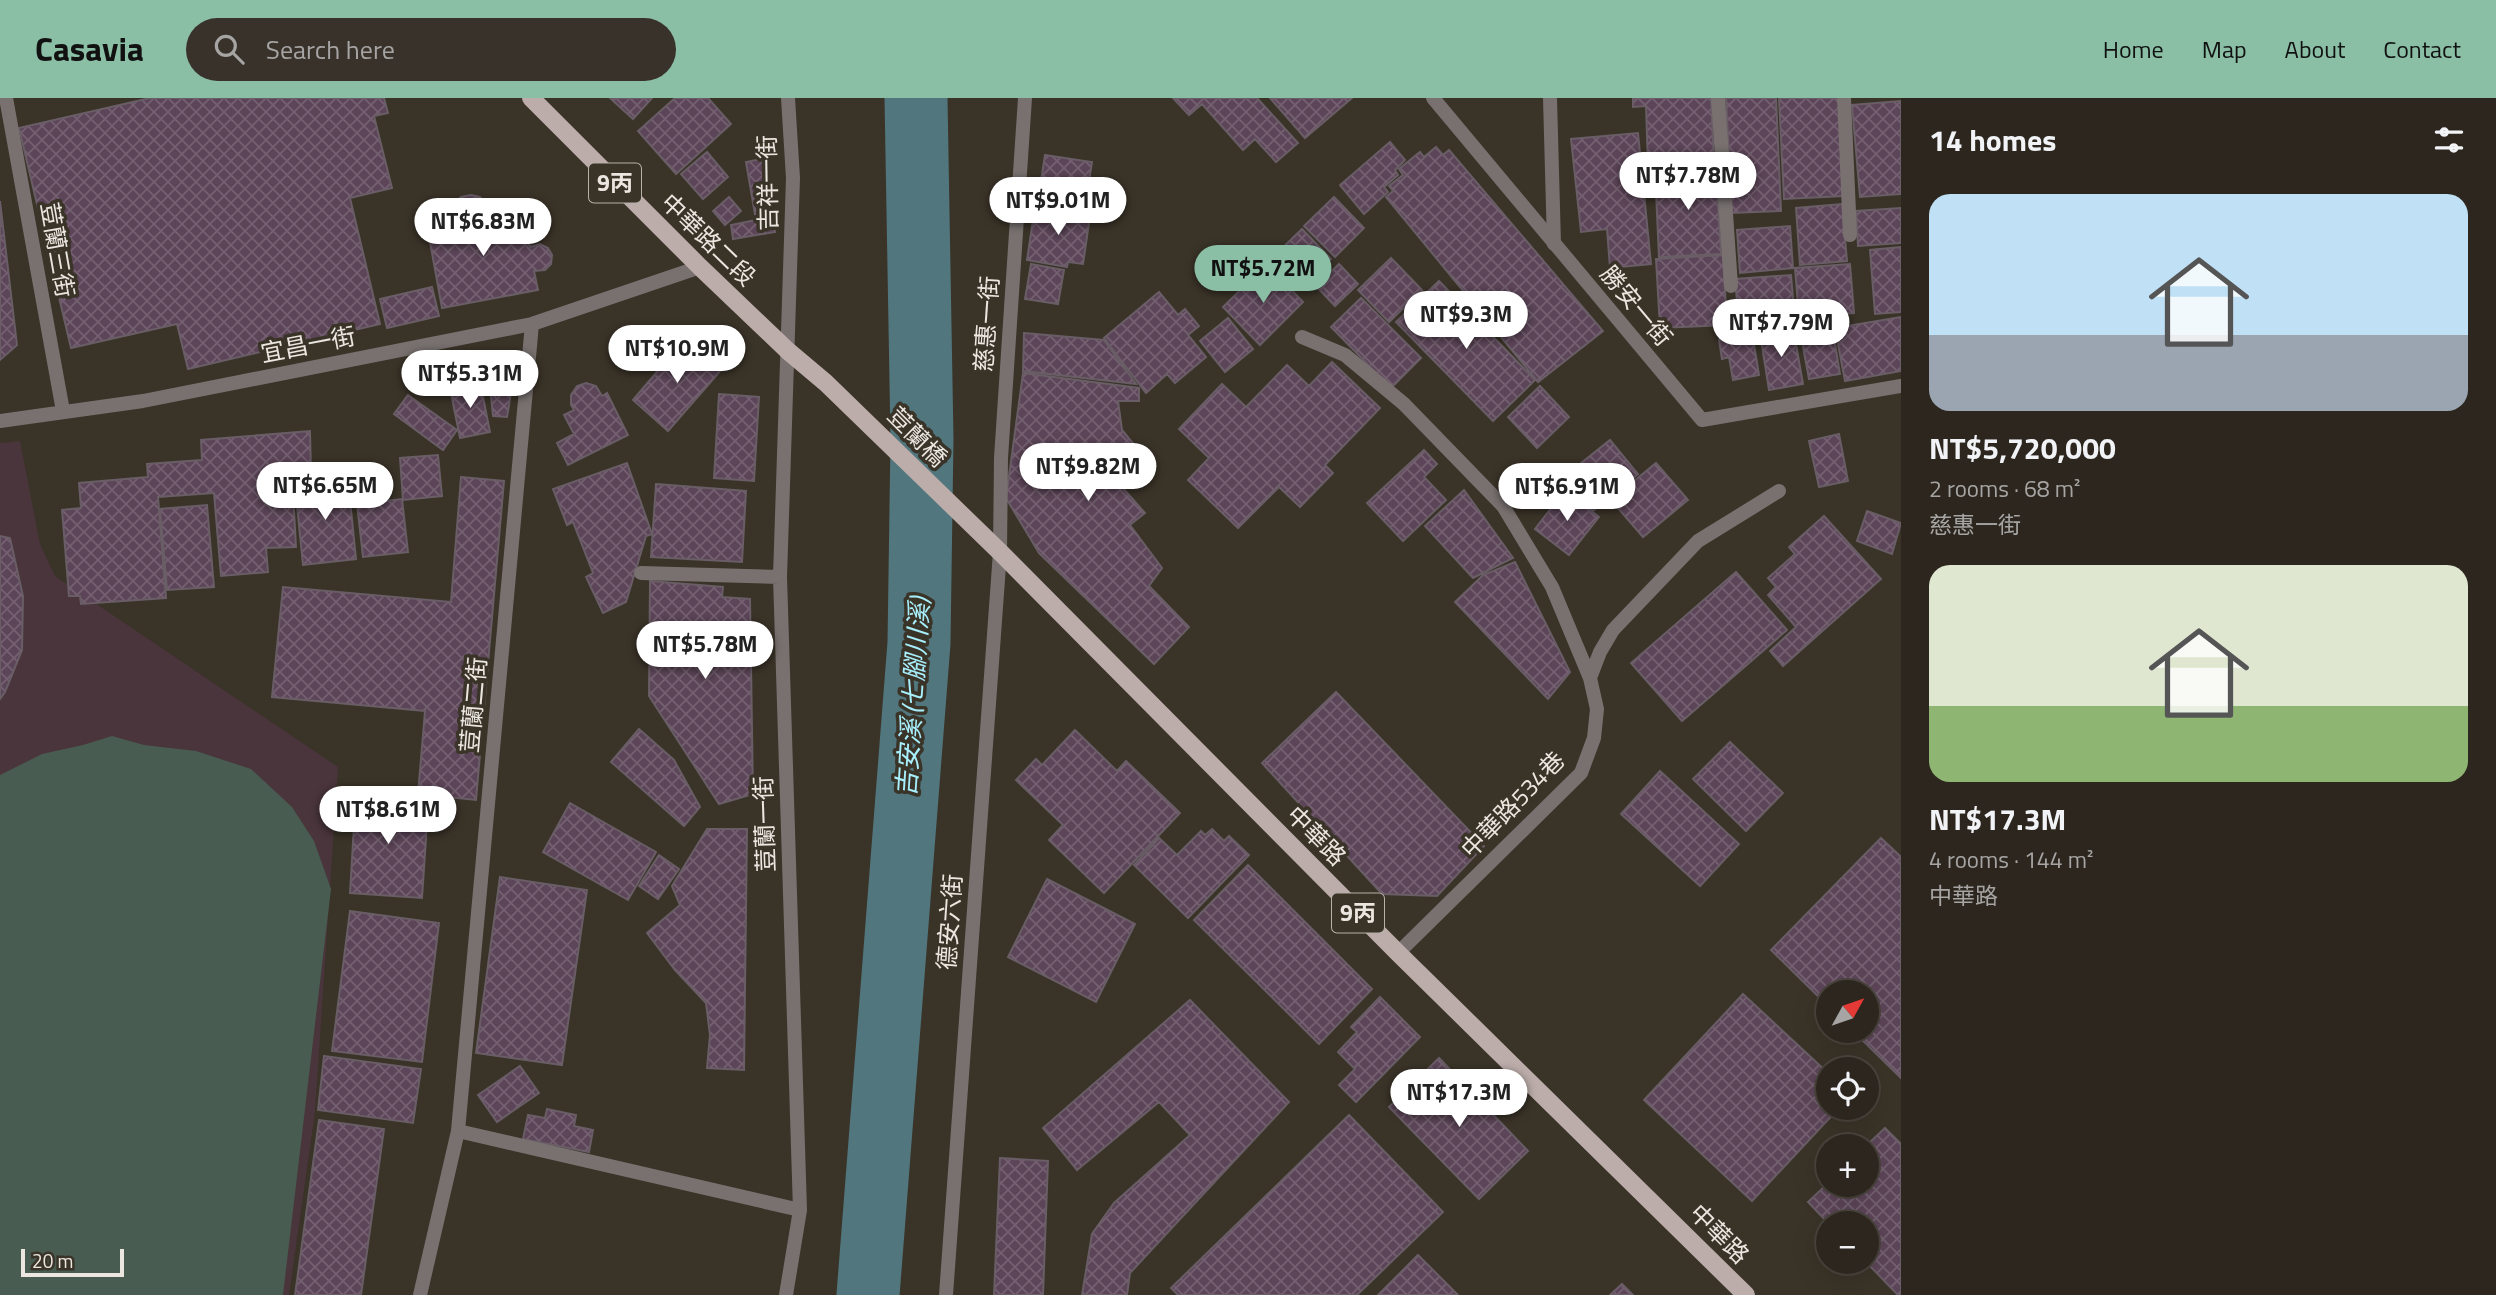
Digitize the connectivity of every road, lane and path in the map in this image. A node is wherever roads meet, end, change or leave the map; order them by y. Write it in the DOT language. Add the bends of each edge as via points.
graph roads {
  1 [pos="6,98"];
  2 [pos="531,98"];
  3 [pos="788,98"];
  4 [pos="1025,98"];
  5 [pos="1433,98"];
  6 [pos="1550,98"];
  7 [pos="1718,98"];
  8 [pos="1844,98"];
  9 [pos="1850,235"];
  10 [pos="1554,244"];
  11 [pos="700,267"];
  12 [pos="1731,286"];
  13 [pos="531,324"];
  14 [pos="1302,337"];
  15 [pos="788,351"];
  16 [pos="826,383"];
  17 [pos="1901,386"];
  18 [pos="63,411"];
  19 [pos="0,421"];
  20 [pos="1779,491"];
  21 [pos="973,527"];
  22 [pos="1000,552"];
  23 [pos="641,573"];
  24 [pos="780,576"];
  25 [pos="1590,678"];
  26 [pos="1398,953"];
  27 [pos="458,1131"];
  28 [pos="800,1210"];
  29 [pos="420,1295"];
  30 [pos="786,1295"];
  31 [pos="946,1295"];
  32 [pos="1746,1295"];
  1 -- 18 [label="street, 荳蘭三街"];
  2 -- 11 [label="main road, 中華路二段 / 9丙"];
  3 -- 15 [label="street, 吉祥一街" via="793,178"];
  4 -- 22 [label="street, 慈惠一街" via="1001,458"];
  5 -- 10 [label="street, 勝安一街"];
  6 -- 10 [label="street"];
  7 -- 12 [label="street"];
  8 -- 9 [label="street"];
  10 -- 17 [label="street, 勝安一街" via="1702,420"];
  11 -- 13 [label="street, 宜昌一街"];
  11 -- 15 [label="main road, 中華路二段 / 9丙"];
  13 -- 18 [label="street, 宜昌一街" via="143,401"];
  13 -- 27 [label="street, 荳蘭二街"];
  14 -- 25 [label="street, 中華路534巷" via="1345,355 1404,404 1503,506 1552,587"];
  15 -- 16 [label="main road, 中華路二段 / 9丙"];
  15 -- 24 [label="street, 荳蘭一街"];
  16 -- 21 [label="main road, 荳蘭橋 / 9丙"];
  18 -- 19 [label="street, 宜昌一街"];
  20 -- 25 [label="street" via="1698,541 1614,630"];
  21 -- 22 [label="main road, 中華路 / 9丙"];
  22 -- 26 [label="main road, 中華路 / 9丙"];
  22 -- 31 [label="street, 德安六街"];
  23 -- 24 [label="street"];
  24 -- 28 [label="street, 荳蘭一街"];
  25 -- 26 [label="street, 中華路534巷" via="1597,709 1594,738 1581,773"];
  26 -- 32 [label="main road, 中華路 / 9丙"];
  27 -- 28 [label="street"];
  27 -- 29 [label="street, 荳蘭二街"];
  28 -- 30 [label="street, 荳蘭一街"];
}
